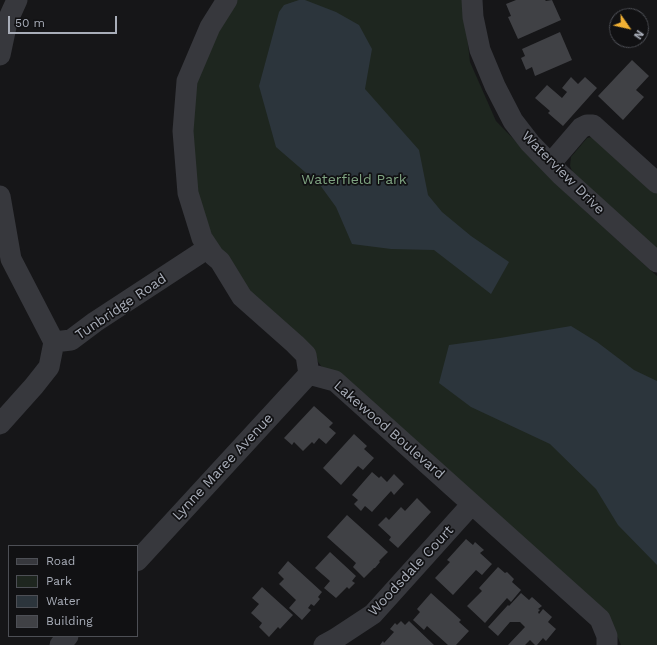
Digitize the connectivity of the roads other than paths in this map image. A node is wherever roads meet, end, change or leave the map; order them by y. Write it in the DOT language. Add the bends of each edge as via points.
graph roads {
  1 [pos="17,0"];
  2 [pos="227,0"];
  3 [pos="472,0"];
  4 [pos="0,54"];
  5 [pos="551,163"];
  6 [pos="657,183"];
  7 [pos="0,196"];
  8 [pos="208,248"];
  9 [pos="656,261"];
  10 [pos="54,342"];
  11 [pos="309,374"];
  12 [pos="0,424"];
  13 [pos="472,504"];
  14 [pos="138,560"];
  15 [pos="67,637"];
  16 [pos="60,645"];
  17 [pos="324,645"];
  18 [pos="607,645"];
  1 -- 4 [label="street" via="7,22"];
  2 -- 8 [label="street" via="210,27 187,81 183,131 188,193 202,238"];
  3 -- 5 [label="street, Waterview Drive" via="480,50 495,86 513,121 530,143"];
  5 -- 6 [label="street" via="581,128 593,125"];
  5 -- 9 [label="street, Waterview Drive"];
  7 -- 10 [label="street" via="12,259"];
  8 -- 10 [label="street, Tunbridge Road" via="94,322 71,340"];
  8 -- 11 [label="street" via="220,261 242,296 306,355"];
  10 -- 12 [label="street" via="49,366"];
  11 -- 13 [label="street, Lakewood Boulevard" via="335,381"];
  11 -- 14 [label="street, Lynne Maree Avenue"];
  13 -- 17 [label="street, Woodsdale Court" via="373,614"];
  13 -- 18 [label="street, Lakewood Boulevard" via="600,619 607,636"];
  15 -- 16 [label="street"];
}
